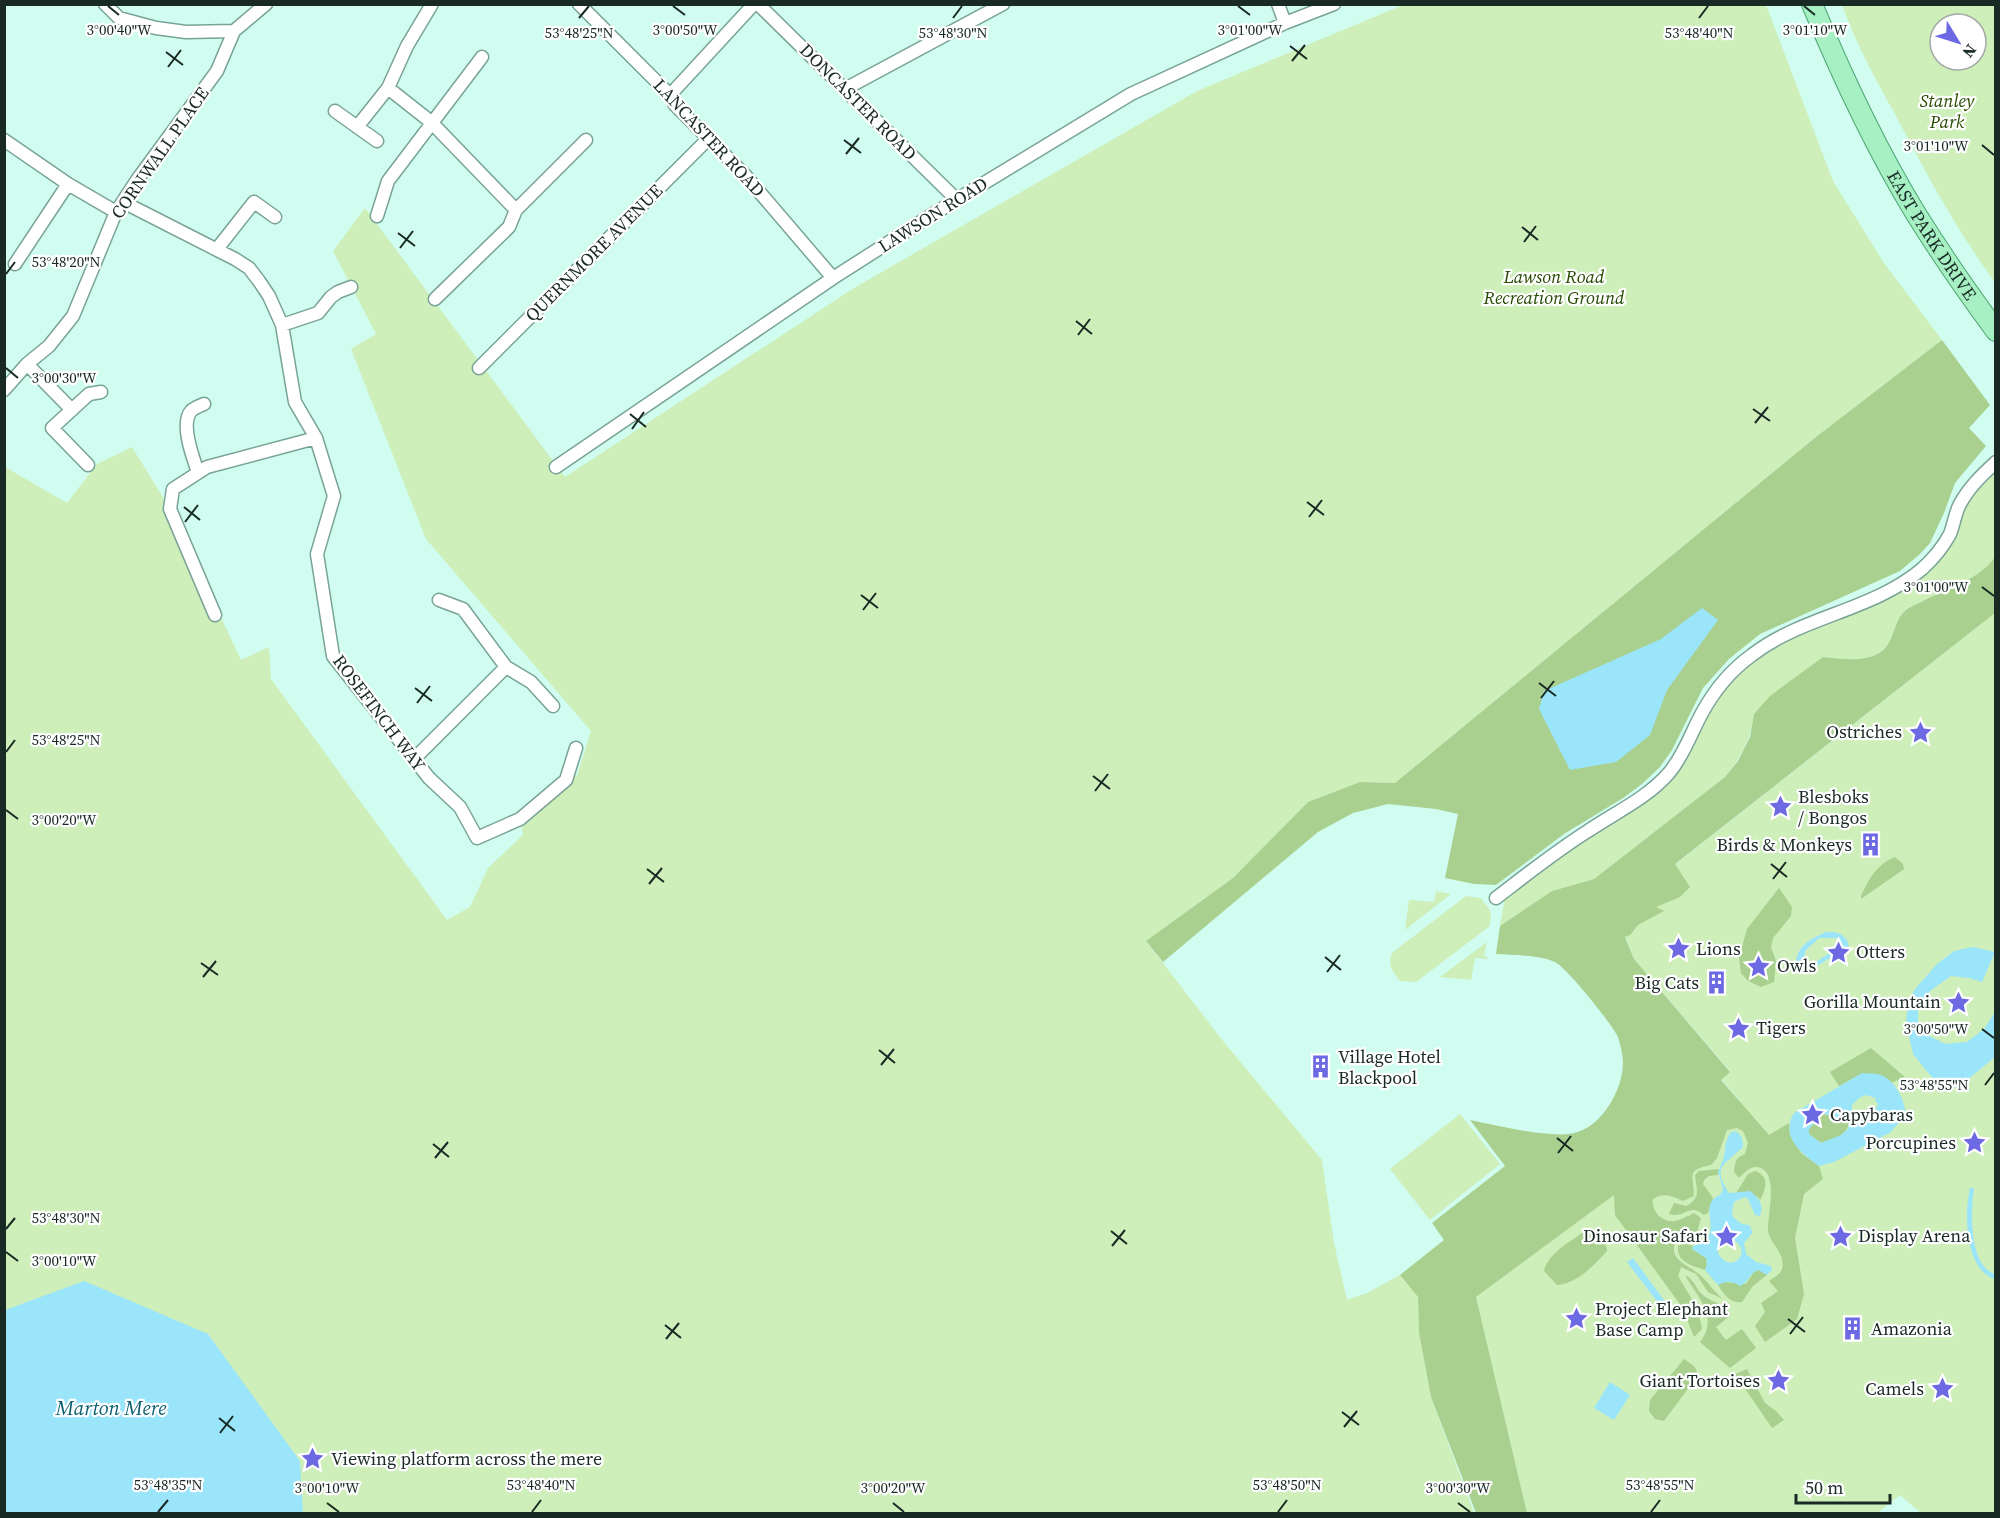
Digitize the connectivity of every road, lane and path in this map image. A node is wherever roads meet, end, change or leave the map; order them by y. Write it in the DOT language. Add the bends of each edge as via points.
graph roads {
  1 [pos="105,4"];
  2 [pos="266,4"];
  3 [pos="432,4"];
  4 [pos="579,4"];
  5 [pos="756,4"];
  6 [pos="1003,4"];
  7 [pos="1278,4"];
  8 [pos="1334,4"];
  9 [pos="1812,4"];
  10 [pos="1285,23"];
  11 [pos="234,31"];
  12 [pos="482,57"];
  13 [pos="388,88"];
  14 [pos="845,89"];
  15 [pos="670,95"];
  16 [pos="335,111"];
  17 [pos="431,122"];
  18 [pos="357,127"];
  19 [pos="709,138"];
  20 [pos="4,140"];
  21 [pos="586,140"];
  22 [pos="377,141"];
  23 [pos="68,184"];
  24 [pos="957,200"];
  25 [pos="120,207"];
  26 [pos="516,210"];
  27 [pos="377,216"];
  28 [pos="275,217"];
  29 [pos="217,249"];
  30 [pos="15,264"];
  31 [pos="833,278"];
  32 [pos="351,287"];
  33 [pos="435,299"];
  34 [pos="282,325"];
  35 [pos="1995,331"];
  36 [pos="27,364"];
  37 [pos="479,368"];
  38 [pos="4,390"];
  39 [pos="101,392"];
  40 [pos="204,404"];
  41 [pos="72,410"];
  42 [pos="316,438"];
  43 [pos="1995,462"];
  44 [pos="88,465"];
  45 [pos="556,467"];
  46 [pos="198,472"];
  47 [pos="438,600"];
  48 [pos="215,615"];
  49 [pos="506,667"];
  50 [pos="553,706"];
  51 [pos="576,748"];
  52 [pos="414,759"];
  53 [pos="1496,898"];
  1 -- 11 [label="street" via="119,18 156,28"];
  2 -- 11 [label="street"];
  3 -- 13 [label="street"];
  4 -- 15 [label="street, LANCASTER ROAD"];
  5 -- 14 [label="street, DONCASTER ROAD"];
  5 -- 15 [label="street"];
  6 -- 14 [label="street"];
  7 -- 10 [label="street"];
  8 -- 10 [label="street, LAWSON ROAD"];
  9 -- 35 [label="main road, EAST PARK DRIVE" via="1863,119 1903,191"];
  10 -- 24 [label="street, LAWSON ROAD" via="1131,94"];
  11 -- 25 [label="street, CORNWALL PLACE" via="217,71"];
  12 -- 17 [label="street"];
  13 -- 17 [label="street"];
  13 -- 18 [label="street"];
  14 -- 24 [label="street, DONCASTER ROAD"];
  15 -- 19 [label="street, LANCASTER ROAD" via="675,105"];
  16 -- 18 [label="street"];
  17 -- 26 [label="street"];
  17 -- 27 [label="street" via="388,181"];
  18 -- 22 [label="street"];
  19 -- 31 [label="street, LANCASTER ROAD"];
  19 -- 37 [label="street, QUERNMORE AVENUE"];
  20 -- 23 [label="street, ROSEFINCH WAY"];
  21 -- 26 [label="street"];
  23 -- 25 [label="street, ROSEFINCH WAY"];
  23 -- 30 [label="street"];
  24 -- 31 [label="street, LAWSON ROAD"];
  25 -- 29 [label="street, ROSEFINCH WAY"];
  25 -- 36 [label="street, CORNWALL PLACE" via="73,316 49,346"];
  26 -- 33 [label="street" via="509,227"];
  28 -- 29 [label="street" via="254,202"];
  29 -- 34 [label="street, ROSEFINCH WAY" via="249,268 267,293"];
  31 -- 45 [label="street, LAWSON ROAD"];
  32 -- 34 [label="street" via="331,297 318,314"];
  34 -- 42 [label="street, ROSEFINCH WAY" via="295,402"];
  36 -- 38 [label="street, CORNWALL PLACE"];
  36 -- 41 [label="street"];
  39 -- 41 [label="street" via="89,394"];
  40 -- 46 [label="street" via="193,409 188,417 190,447"];
  41 -- 44 [label="street" via="52,428"];
  42 -- 46 [label="street"];
  42 -- 52 [label="street, ROSEFINCH WAY" via="334,496 317,554 333,656"];
  43 -- 53 [label="street" via="1975,482 1960,504 1938,553 1921,569 1871,599 1772,640 1750,656 1714,693 1683,753 1655,787 1588,830"];
  46 -- 48 [label="street" via="174,486 170,509"];
  47 -- 49 [label="street" via="463,609"];
  49 -- 50 [label="street" via="531,682"];
  49 -- 52 [label="street"];
  51 -- 52 [label="street, ROSEFINCH WAY" via="566,780 520,819 477,838 460,807"];
}
